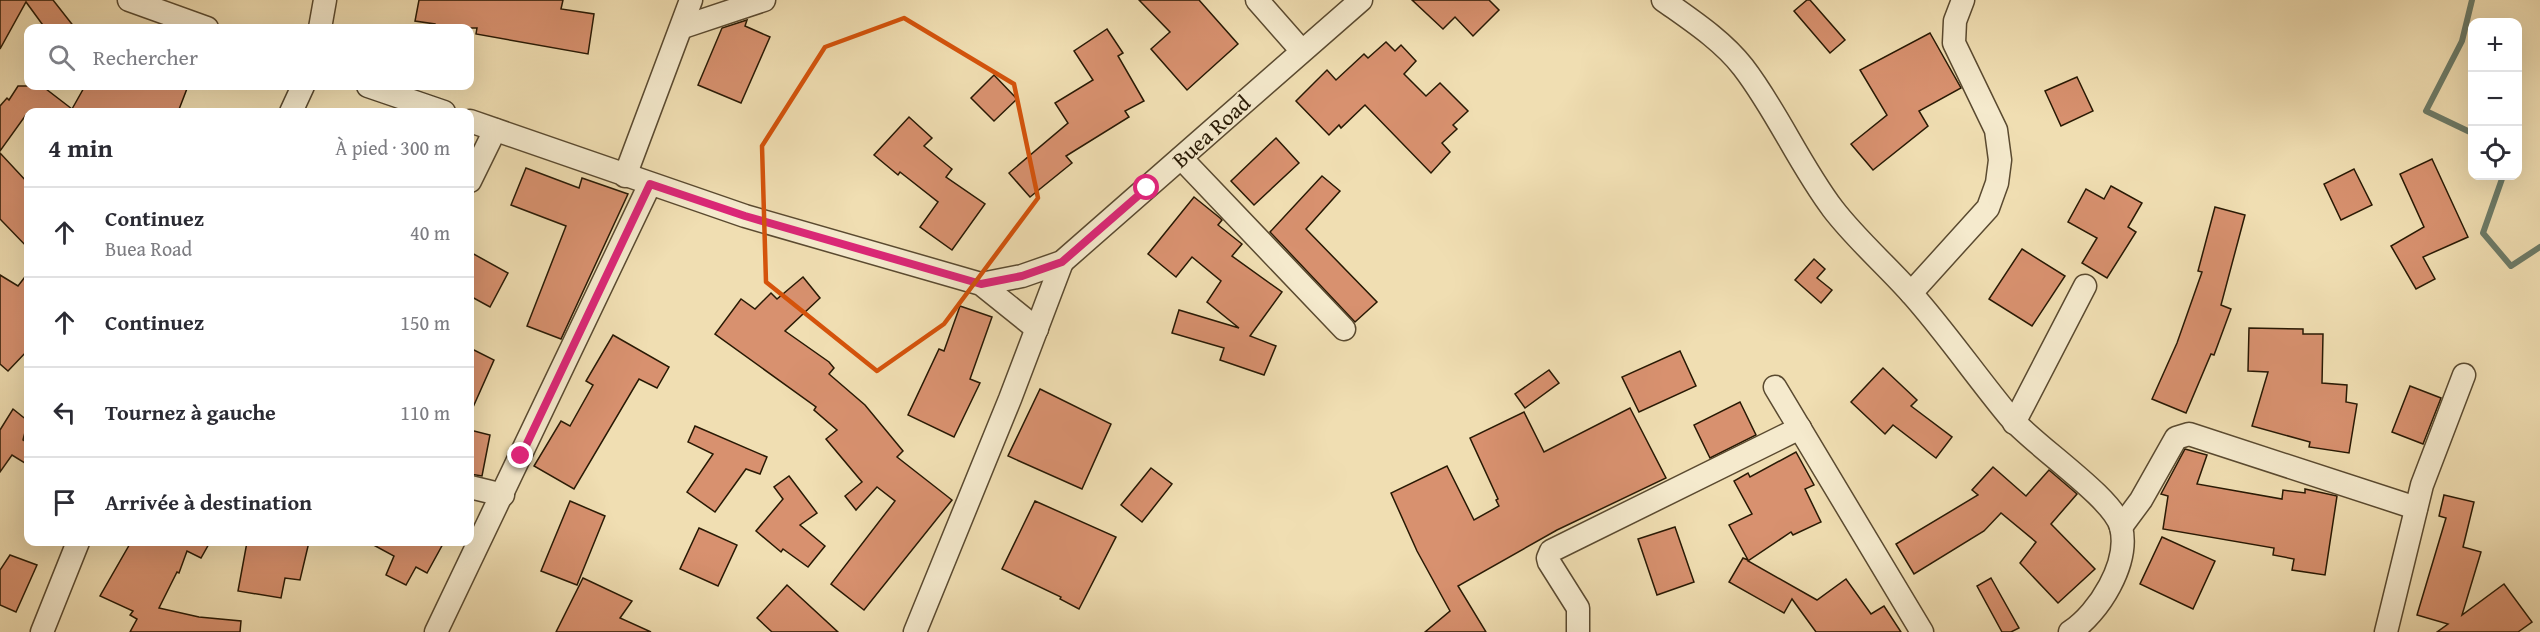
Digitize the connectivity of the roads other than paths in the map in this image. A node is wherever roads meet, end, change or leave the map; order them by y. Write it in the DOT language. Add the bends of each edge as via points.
graph roads {
  1 [pos="129,0"];
  2 [pos="325,0"];
  3 [pos="691,0"];
  4 [pos="764,0"];
  5 [pos="1257,0"];
  6 [pos="1361,0"];
  7 [pos="1664,0"];
  8 [pos="1963,0"];
  9 [pos="196,24"];
  10 [pos="321,24"];
  11 [pos="683,27"];
  12 [pos="1301,50"];
  13 [pos="301,90"];
  14 [pos="380,90"];
  15 [pos="293,108"];
  16 [pos="432,108"];
  17 [pos="474,122"];
  18 [pos="495,130"];
  19 [pos="1181,158"];
  20 [pos="474,173"];
  21 [pos="625,176"];
  22 [pos="650,184"];
  23 [pos="1062,262"];
  24 [pos="981,284"];
  25 [pos="2085,286"];
  26 [pos="1911,293"];
  27 [pos="1037,329"];
  28 [pos="1344,329"];
  29 [pos="2464,375"];
  30 [pos="1775,387"];
  31 [pos="2014,423"];
  32 [pos="1800,428"];
  33 [pos="474,488"];
  34 [pos="502,495"];
  35 [pos="2416,508"];
  36 [pos="2121,527"];
  37 [pos="76,546"];
  38 [pos="2390,629"];
  39 [pos="42,632"];
  40 [pos="436,632"];
  41 [pos="915,632"];
  42 [pos="1578,632"];
  43 [pos="1922,632"];
  44 [pos="2070,632"];
  1 -- 9 [label="street"];
  2 -- 10 [label="street"];
  3 -- 11 [label="street"];
  4 -- 11 [label="street"];
  5 -- 12 [label="street"];
  6 -- 12 [label="street, Buea Road"];
  7 -- 26 [label="street" via="1722,44 1743,67 1816,187"];
  8 -- 26 [label="street" via="1955,21 1954,43 1996,129 2000,160 1997,183 1988,208"];
  11 -- 21 [label="street"];
  12 -- 19 [label="street, Buea Road"];
  13 -- 15 [label="street"];
  14 -- 16 [label="street"];
  17 -- 18 [label="street"];
  18 -- 20 [label="street"];
  18 -- 21 [label="street"];
  19 -- 23 [label="street, Buea Road"];
  19 -- 28 [label="street"];
  21 -- 22 [label="street"];
  22 -- 24 [label="street" via="745,216"];
  22 -- 34 [label="street"];
  23 -- 24 [label="street" via="1022,276"];
  23 -- 27 [label="street"];
  24 -- 27 [label="street"];
  25 -- 31 [label="street"];
  26 -- 31 [label="street"];
  27 -- 41 [label="street"];
  29 -- 35 [label="street"];
  30 -- 32 [label="street"];
  31 -- 36 [label="street" via="2110,508"];
  32 -- 42 [label="street" via="1551,550 1549,562 1578,608"];
  32 -- 43 [label="street"];
  33 -- 34 [label="street"];
  34 -- 40 [label="street"];
  35 -- 36 [label="street" via="2182,434"];
  35 -- 38 [label="street"];
  36 -- 44 [label="street" via="2115,573 2099,607"];
  37 -- 39 [label="street"];
}
